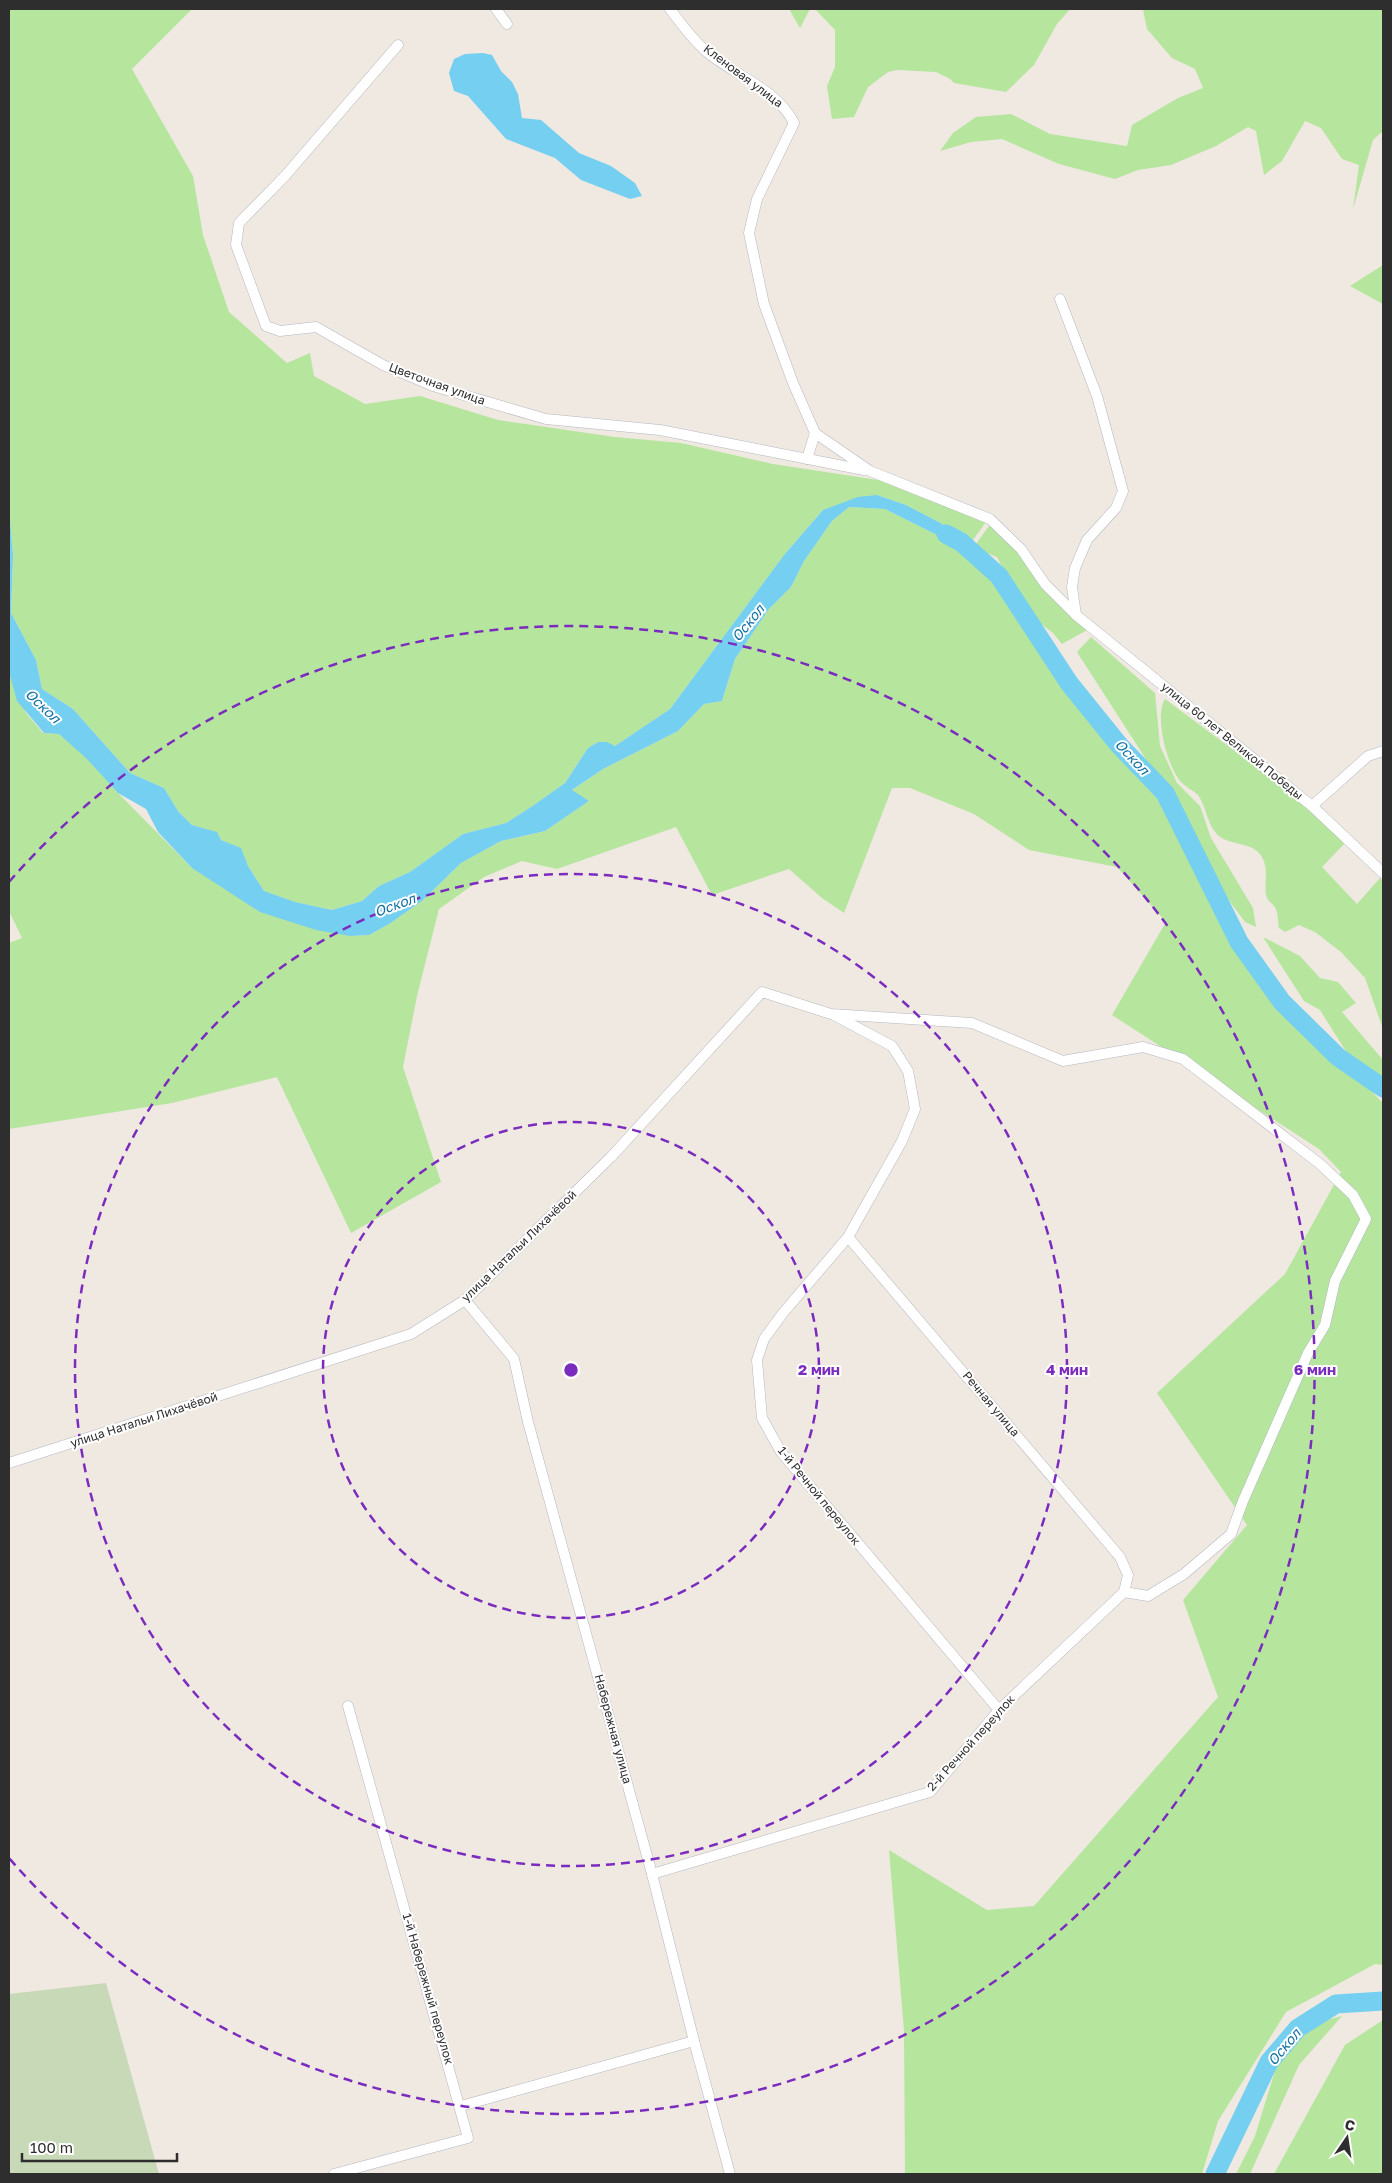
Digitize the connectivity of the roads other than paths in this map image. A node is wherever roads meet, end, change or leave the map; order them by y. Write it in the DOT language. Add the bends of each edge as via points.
graph roads {
  1 [pos="496,9"];
  2 [pos="670,9"];
  3 [pos="507,24"];
  4 [pos="398,45"];
  5 [pos="1060,299"];
  6 [pos="815,433"];
  7 [pos="807,459"];
  8 [pos="870,471"];
  9 [pos="1076,615"];
  10 [pos="1383,751"];
  11 [pos="1312,806"];
  12 [pos="1383,873"];
  13 [pos="831,1014"];
  14 [pos="848,1237"];
  15 [pos="465,1300"];
  16 [pos="9,1463"];
  17 [pos="1124,1592"];
  18 [pos="348,1706"];
  19 [pos="999,1710"];
  20 [pos="652,1874"];
  21 [pos="694,2041"];
  22 [pos="461,2106"];
  23 [pos="334,2174"];
  24 [pos="730,2174"];
  1 -- 3 [label="street"];
  2 -- 6 [label="street, Кленовая улица" via="708,52 787,109 794,122 757,199 749,233 764,304"];
  4 -- 7 [label="street, Цветочная улица" via="285,176 239,223 236,245 266,326 280,331 316,327 383,365 433,386 546,419 660,430"];
  5 -- 9 [label="street" via="1097,396 1123,490 1116,508 1087,540 1075,568 1072,587"];
  6 -- 7 [label="street"];
  6 -- 8 [label="street, улица 60 лет Великой Победы"];
  7 -- 8 [label="street, Цветочная улица"];
  8 -- 9 [label="street, улица 60 лет Великой Победы" via="990,519"];
  9 -- 11 [label="street, улица 60 лет Великой Победы"];
  10 -- 11 [label="street" via="1368,756"];
  11 -- 12 [label="street, улица 60 лет Великой Победы"];
  13 -- 14 [label="street, 1-й Речной переулок" via="892,1046 908,1071 915,1109 902,1141"];
  13 -- 15 [label="street, улица Натальи Лихачёвой" via="762,992 611,1157"];
  13 -- 17 [label="street" via="972,1023 1063,1061 1143,1047 1183,1059 1320,1164 1354,1195 1366,1219 1335,1281 1325,1325 1308,1353 1231,1534 1184,1574 1148,1596"];
  14 -- 17 [label="street, Речная улица" via="1120,1557 1128,1575"];
  14 -- 19 [label="street, 1-й Речной переулок" via="764,1339 757,1360 762,1418 781,1452"];
  15 -- 16 [label="street, улица Натальи Лихачёвой" via="411,1334"];
  15 -- 20 [label="street, Набережная улица" via="514,1359 528,1422"];
  17 -- 19 [label="street, 2-й Речной переулок"];
  18 -- 22 [label="street, 1-й Набережный переулок"];
  19 -- 20 [label="street, 2-й Речной переулок" via="930,1792"];
  20 -- 21 [label="street, Набережная улица"];
  21 -- 22 [label="street"];
  21 -- 24 [label="street, Набережная улица"];
  22 -- 23 [label="street, 1-й Набережный переулок" via="468,2138"];
}
